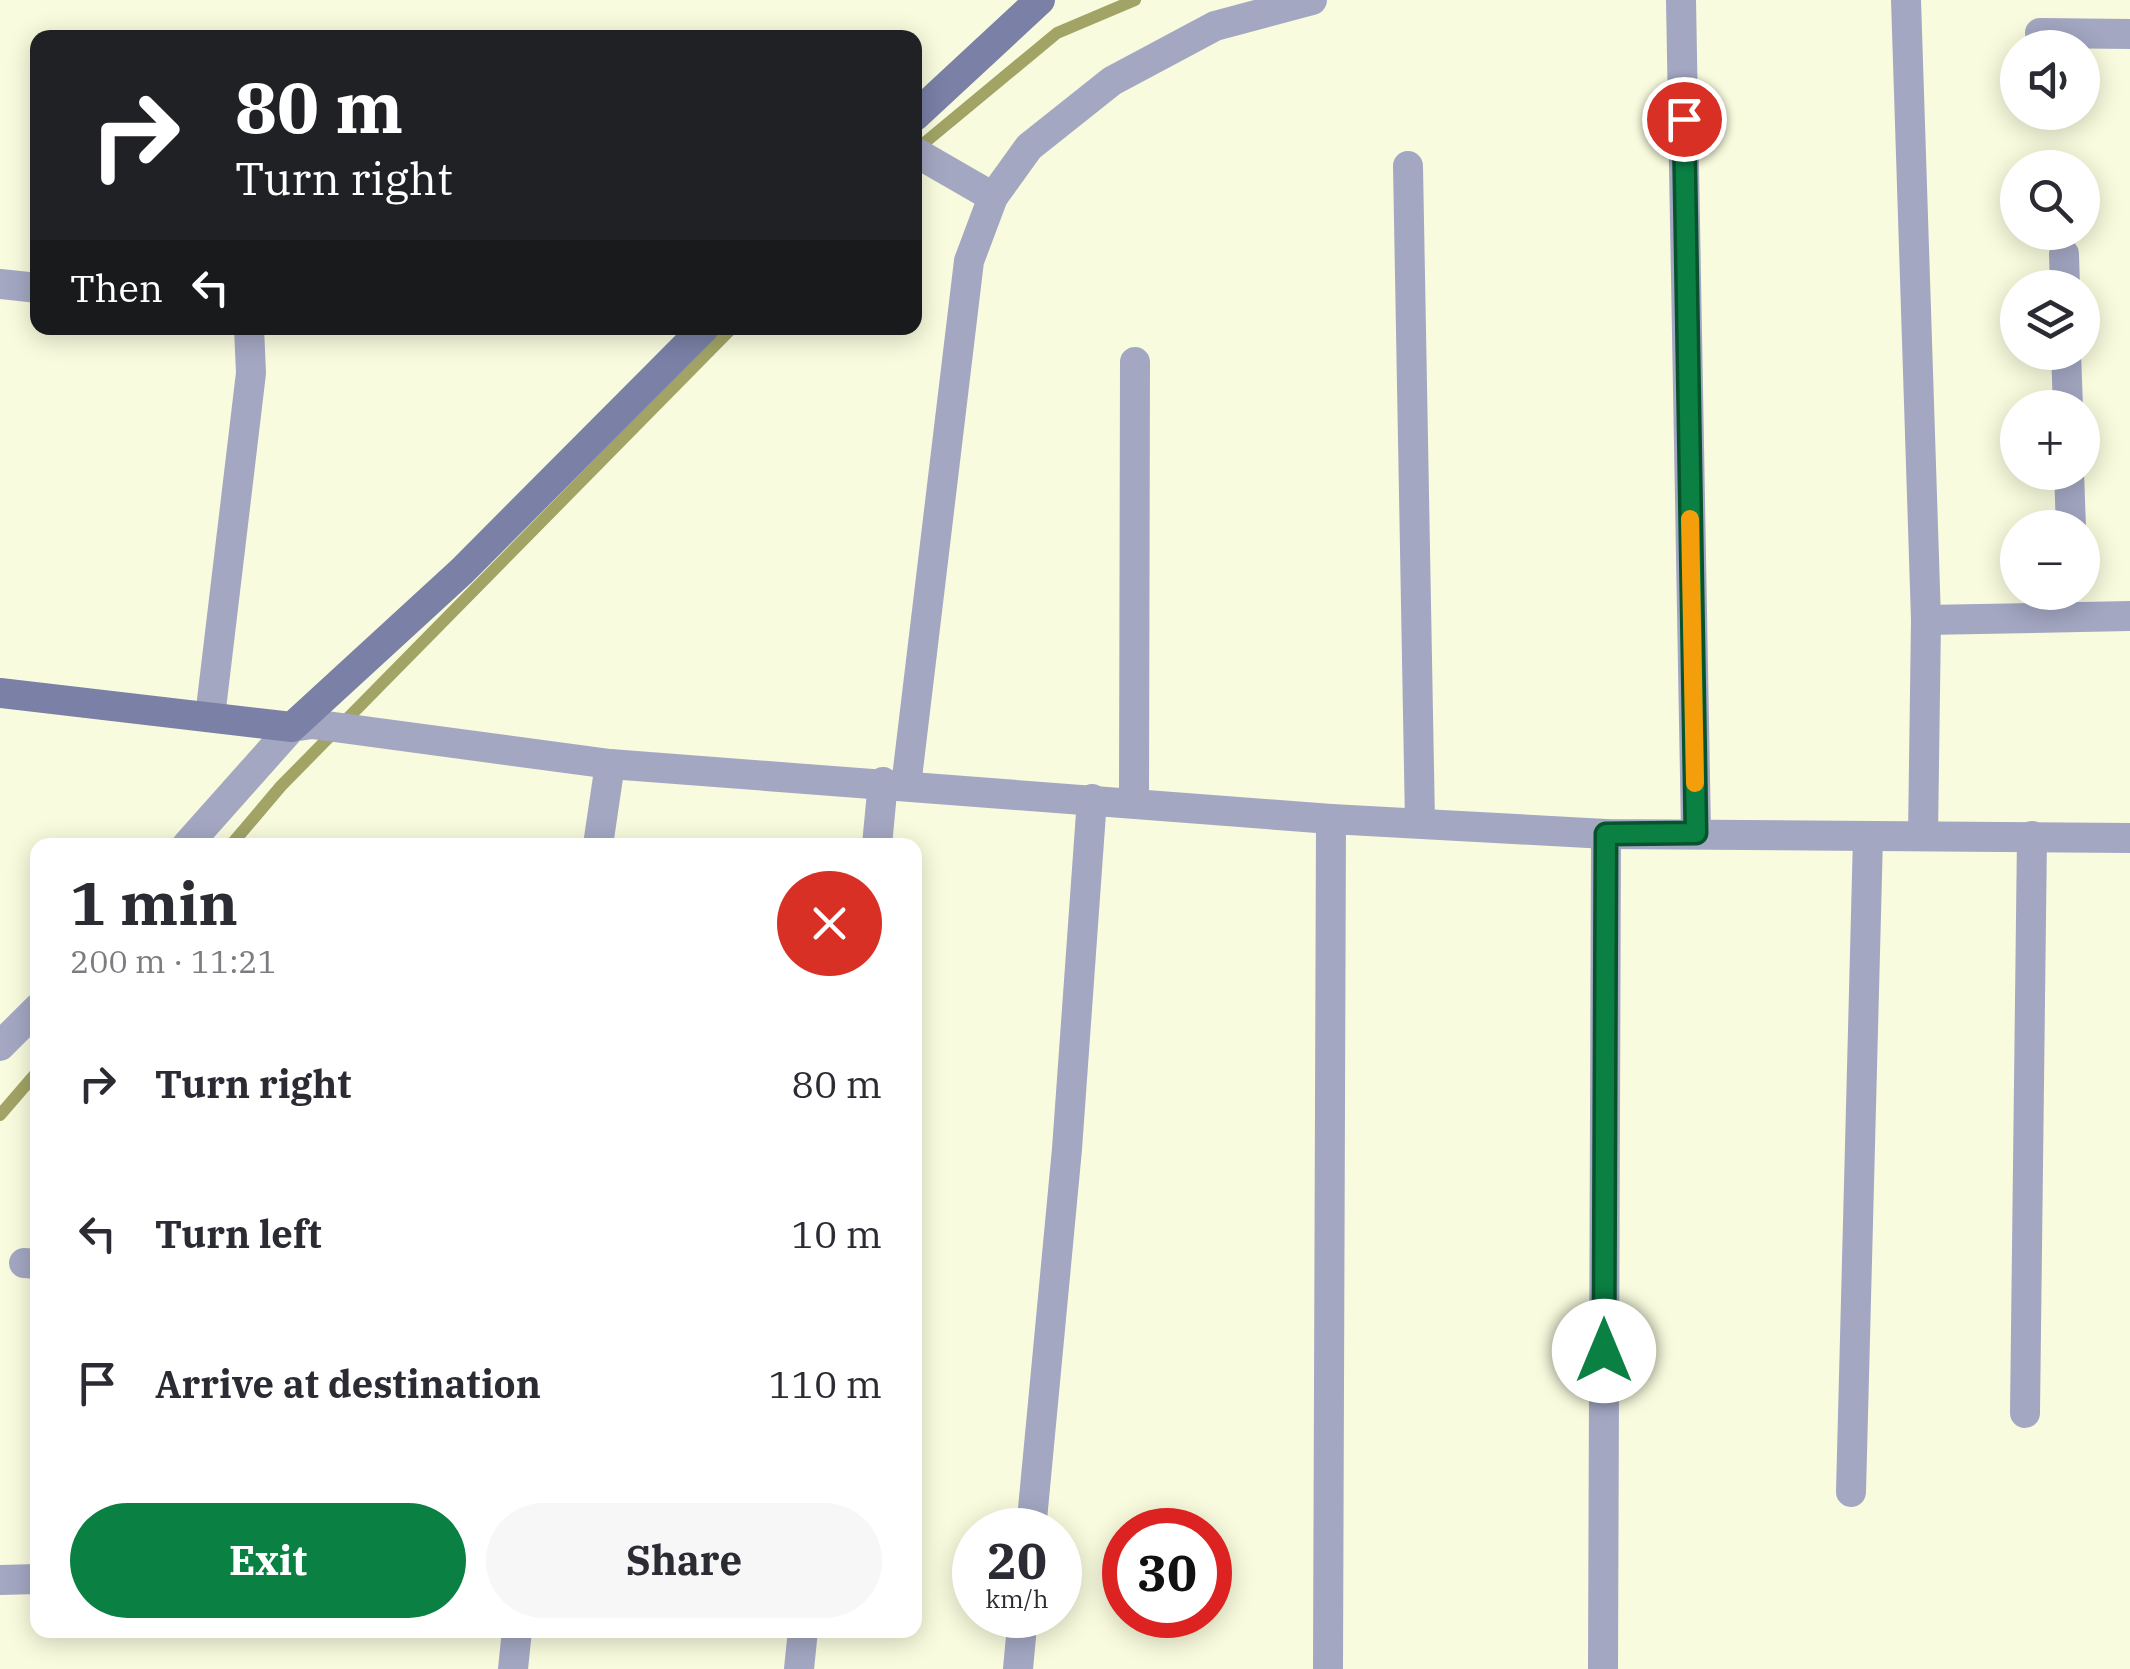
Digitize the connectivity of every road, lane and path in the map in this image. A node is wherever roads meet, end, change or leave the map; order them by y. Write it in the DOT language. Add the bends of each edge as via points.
graph roads {
  1 [pos="1040,0"];
  2 [pos="1312,0"];
  3 [pos="1682,0"];
  4 [pos="1906,0"];
  5 [pos="2100,34"];
  6 [pos="2130,34"];
  7 [pos="922,110"];
  8 [pos="922,157"];
  9 [pos="1408,166"];
  10 [pos="993,197"];
  11 [pos="2064,254"];
  12 [pos="2064,270"];
  13 [pos="0,284"];
  14 [pos="30,287"];
  15 [pos="248,335"];
  16 [pos="697,335"];
  17 [pos="1135,362"];
  18 [pos="2023,610"];
  19 [pos="2098,610"];
  20 [pos="2130,616"];
  21 [pos="1926,620"];
  22 [pos="0,694"];
  23 [pos="210,717"];
  24 [pos="302,726"];
  25 [pos="610,764"];
  26 [pos="895,784"];
  27 [pos="1092,799"];
  28 [pos="1134,802"];
  29 [pos="1331,819"];
  30 [pos="1420,823"];
  31 [pos="1696,833"];
  32 [pos="1606,834"];
  33 [pos="1924,836"];
  34 [pos="2032,836"];
  35 [pos="1868,837"];
  36 [pos="194,838"];
  37 [pos="599,838"];
  38 [pos="880,838"];
  39 [pos="2130,838"];
  40 [pos="30,1016"];
  41 [pos="0,1046"];
  42 [pos="2026,1413"];
  43 [pos="1852,1492"];
  44 [pos="1033,1508"];
  45 [pos="30,1579"];
  46 [pos="0,1580"];
  47 [pos="516,1638"];
  48 [pos="802,1638"];
  49 [pos="1021,1638"];
  50 [pos="514,1669"];
  51 [pos="799,1669"];
  52 [pos="1018,1669"];
  53 [pos="1328,1669"];
  54 [pos="1602,1669"];
  1 -- 7 [label="street"];
  2 -- 10 [label="street" via="1214,26 1112,81 1028,147"];
  3 -- 31 [label="street"];
  4 -- 21 [label="street"];
  5 -- 6 [label="street"];
  8 -- 10 [label="street"];
  9 -- 30 [label="street"];
  10 -- 26 [label="street" via="969,261"];
  11 -- 12 [label="street"];
  13 -- 14 [label="street"];
  15 -- 23 [label="street" via="251,373"];
  16 -- 24 [label="street"];
  17 -- 28 [label="street"];
  18 -- 21 [label="street"];
  19 -- 20 [label="street"];
  21 -- 33 [label="street"];
  22 -- 23 [label="street"];
  23 -- 24 [label="street"];
  24 -- 25 [label="street"];
  24 -- 36 [label="street"];
  25 -- 26 [label="street"];
  25 -- 37 [label="street"];
  26 -- 27 [label="street"];
  26 -- 38 [label="street"];
  27 -- 28 [label="street"];
  27 -- 44 [label="street"];
  28 -- 29 [label="street"];
  29 -- 30 [label="street"];
  29 -- 53 [label="street"];
  30 -- 32 [label="street"];
  31 -- 32 [label="street"];
  31 -- 35 [label="street"];
  32 -- 54 [label="street"];
  33 -- 34 [label="street"];
  33 -- 35 [label="street"];
  34 -- 39 [label="street"];
  34 -- 42 [label="street"];
  35 -- 43 [label="street"];
  40 -- 41 [label="street"];
  45 -- 46 [label="street"];
  47 -- 50 [label="street"];
  48 -- 51 [label="street"];
  49 -- 52 [label="street"];
}
